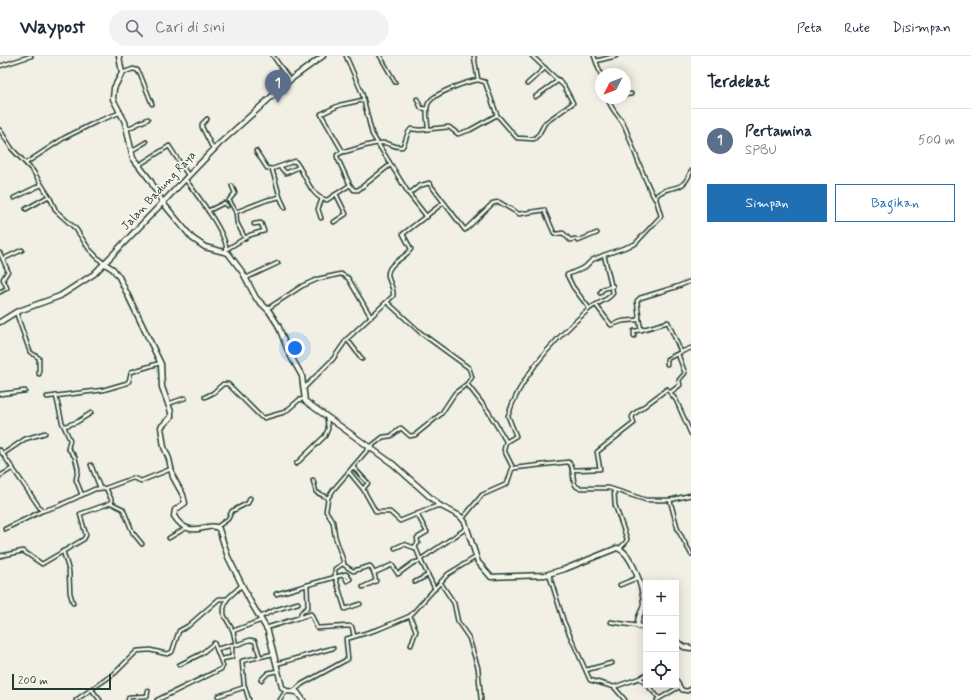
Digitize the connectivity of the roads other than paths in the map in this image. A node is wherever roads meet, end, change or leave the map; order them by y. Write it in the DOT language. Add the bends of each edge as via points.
graph roads {
  1 [pos="31,56"];
  2 [pos="119,56"];
  3 [pos="273,56"];
  4 [pos="323,56"];
  5 [pos="346,56"];
  6 [pos="380,56"];
  7 [pos="474,56"];
  8 [pos="532,56"];
  9 [pos="594,56"];
  10 [pos="616,56"];
  11 [pos="596,61"];
  12 [pos="0,66"];
  13 [pos="546,68"];
  14 [pos="598,68"];
  15 [pos="122,73"];
  16 [pos="290,80"];
  17 [pos="478,80"];
  18 [pos="559,80"];
  19 [pos="395,82"];
  20 [pos="527,84"];
  21 [pos="535,97"];
  22 [pos="417,99"];
  23 [pos="363,100"];
  24 [pos="152,104"];
  25 [pos="612,104"];
  26 [pos="427,109"];
  27 [pos="119,113"];
  28 [pos="497,115"];
  29 [pos="148,119"];
  30 [pos="207,119"];
  31 [pos="127,129"];
  32 [pos="428,129"];
  33 [pos="0,130"];
  34 [pos="146,142"];
  35 [pos="376,143"];
  36 [pos="213,149"];
  37 [pos="130,151"];
  38 [pos="256,151"];
  39 [pos="343,152"];
  40 [pos="26,163"];
  41 [pos="139,165"];
  42 [pos="390,165"];
  43 [pos="280,167"];
  44 [pos="299,167"];
  45 [pos="272,169"];
  46 [pos="691,171"];
  47 [pos="188,175"];
  48 [pos="184,179"];
  49 [pos="41,185"];
  50 [pos="350,185"];
  51 [pos="232,186"];
  52 [pos="336,194"];
  53 [pos="409,194"];
  54 [pos="49,196"];
  55 [pos="280,197"];
  56 [pos="14,198"];
  57 [pos="322,199"];
  58 [pos="656,199"];
  59 [pos="163,203"];
  60 [pos="443,203"];
  61 [pos="227,206"];
  62 [pos="285,208"];
  63 [pos="26,209"];
  64 [pos="208,211"];
  65 [pos="236,212"];
  66 [pos="321,218"];
  67 [pos="427,218"];
  68 [pos="334,222"];
  69 [pos="254,224"];
  70 [pos="597,233"];
  71 [pos="245,238"];
  72 [pos="22,250"];
  73 [pos="227,250"];
  74 [pos="0,253"];
  75 [pos="604,255"];
  76 [pos="3,259"];
  77 [pos="278,263"];
  78 [pos="105,264"];
  79 [pos="246,278"];
  80 [pos="691,281"];
  81 [pos="613,286"];
  82 [pos="0,292"];
  83 [pos="600,293"];
  84 [pos="387,302"];
  85 [pos="596,305"];
  86 [pos="589,308"];
  87 [pos="267,309"];
  88 [pos="16,312"];
  89 [pos="371,317"];
  90 [pos="639,319"];
  91 [pos="0,322"];
  92 [pos="641,330"];
  93 [pos="634,336"];
  94 [pos="347,340"];
  95 [pos="691,348"];
  96 [pos="681,352"];
  97 [pos="678,354"];
  98 [pos="362,359"];
  99 [pos="161,362"];
  100 [pos="667,364"];
  101 [pos="39,374"];
  102 [pos="467,384"];
  103 [pos="303,390"];
  104 [pos="25,391"];
  105 [pos="671,392"];
  106 [pos="0,394"];
  107 [pos="56,396"];
  108 [pos="205,397"];
  109 [pos="47,398"];
  110 [pos="185,398"];
  111 [pos="304,399"];
  112 [pos="168,404"];
  113 [pos="91,413"];
  114 [pos="327,416"];
  115 [pos="65,426"];
  116 [pos="45,433"];
  117 [pos="691,434"];
  118 [pos="506,442"];
  119 [pos="369,448"];
  120 [pos="0,450"];
  121 [pos="2,454"];
  122 [pos="296,464"];
  123 [pos="91,465"];
  124 [pos="354,467"];
  125 [pos="13,468"];
  126 [pos="172,468"];
  127 [pos="513,468"];
  128 [pos="572,470"];
  129 [pos="349,472"];
  130 [pos="0,476"];
  131 [pos="313,480"];
  132 [pos="100,488"];
  133 [pos="106,488"];
  134 [pos="363,489"];
  135 [pos="614,490"];
  136 [pos="82,495"];
  137 [pos="691,495"];
  138 [pos="250,498"];
  139 [pos="328,498"];
  140 [pos="670,500"];
  141 [pos="111,503"];
  142 [pos="439,505"];
  143 [pos="42,512"];
  144 [pos="417,514"];
  145 [pos="463,518"];
  146 [pos="217,527"];
  147 [pos="186,528"];
  148 [pos="466,528"];
  149 [pos="5,529"];
  150 [pos="169,538"];
  151 [pos="142,544"];
  152 [pos="395,548"];
  153 [pos="415,548"];
  154 [pos="619,549"];
  155 [pos="63,551"];
  156 [pos="691,554"];
  157 [pos="0,556"];
  158 [pos="476,556"];
  159 [pos="421,560"];
  160 [pos="344,565"];
  161 [pos="374,572"];
  162 [pos="549,574"];
  163 [pos="344,575"];
  164 [pos="428,575"];
  165 [pos="336,578"];
  166 [pos="637,578"];
  167 [pos="415,582"];
  168 [pos="440,582"];
  169 [pos="242,585"];
  170 [pos="620,585"];
  171 [pos="307,586"];
  172 [pos="363,587"];
  173 [pos="435,588"];
  174 [pos="276,594"];
  175 [pos="227,599"];
  176 [pos="298,603"];
  177 [pos="73,604"];
  178 [pos="360,604"];
  179 [pos="410,616"];
  180 [pos="300,618"];
  181 [pos="261,619"];
  182 [pos="611,622"];
  183 [pos="638,626"];
  184 [pos="643,627"];
  185 [pos="266,628"];
  186 [pos="233,631"];
  187 [pos="354,636"];
  188 [pos="679,643"];
  189 [pos="232,645"];
  190 [pos="236,645"];
  191 [pos="411,645"];
  192 [pos="217,648"];
  193 [pos="333,648"];
  194 [pos="691,648"];
  195 [pos="273,654"];
  196 [pos="260,657"];
  197 [pos="222,659"];
  198 [pos="612,663"];
  199 [pos="276,664"];
  200 [pos="179,665"];
  201 [pos="586,670"];
  202 [pos="277,671"];
  203 [pos="643,676"];
  204 [pos="640,678"];
  205 [pos="261,680"];
  206 [pos="643,681"];
  207 [pos="245,687"];
  208 [pos="614,687"];
  209 [pos="679,687"];
  210 [pos="649,688"];
  211 [pos="677,688"];
  212 [pos="691,689"];
  213 [pos="92,690"];
  214 [pos="148,691"];
  215 [pos="286,691"];
  216 [pos="294,691"];
  217 [pos="218,696"];
  218 [pos="658,699"];
  219 [pos="76,700"];
  220 [pos="100,700"];
  221 [pos="128,700"];
  222 [pos="157,700"];
  223 [pos="249,700"];
  224 [pos="280,700"];
  225 [pos="303,700"];
  226 [pos="481,700"];
  227 [pos="625,700"];
  1 -- 12 [label="street"];
  2 -- 15 [label="street"];
  3 -- 16 [label="street"];
  4 -- 16 [label="street, Jalan Badung Raya"];
  5 -- 23 [label="street" via="356,76"];
  6 -- 19 [label="street"];
  7 -- 17 [label="street"];
  8 -- 13 [label="street"];
  9 -- 11 [label="street"];
  10 -- 11 [label="street"];
  11 -- 14 [label="street"];
  13 -- 18 [label="street"];
  13 -- 20 [label="street"];
  15 -- 24 [label="street" via="137,70"];
  15 -- 27 [label="street" via="113,96"];
  16 -- 36 [label="street, Jalan Badung Raya"];
  17 -- 26 [label="street" via="448,90 430,102"];
  17 -- 28 [label="street" via="484,82"];
  18 -- 21 [label="street"];
  18 -- 28 [label="street" via="572,104 544,123 534,139 517,138"];
  22 -- 26 [label="street" via="421,108"];
  23 -- 35 [label="street"];
  23 -- 39 [label="street" via="340,105 321,114"];
  25 -- 58 [label="street" via="625,126 642,174"];
  26 -- 32 [label="street"];
  27 -- 31 [label="street"];
  27 -- 40 [label="street" via="64,138"];
  28 -- 32 [label="street" via="458,134 449,128"];
  29 -- 31 [label="street"];
  30 -- 36 [label="street" via="202,127"];
  31 -- 37 [label="street"];
  32 -- 35 [label="street" via="409,130 402,147"];
  33 -- 40 [label="street" via="12,149"];
  34 -- 37 [label="street"];
  35 -- 39 [label="street"];
  35 -- 42 [label="street"];
  36 -- 47 [label="street, Jalan Badung Raya"];
  37 -- 41 [label="street"];
  38 -- 45 [label="street" via="266,168"];
  39 -- 50 [label="street" via="337,157"];
  40 -- 49 [label="street"];
  41 -- 47 [label="street" via="169,146"];
  41 -- 59 [label="street"];
  42 -- 50 [label="street" via="358,190 354,190"];
  42 -- 53 [label="street"];
  43 -- 44 [label="street" via="286,173"];
  43 -- 44 [label="street" via="294,161"];
  43 -- 45 [label="street"];
  44 -- 57 [label="street" via="311,188"];
  45 -- 55 [label="street"];
  46 -- 58 [label="street" via="683,185 660,193"];
  47 -- 48 [label="street, Jalan Badung Raya"];
  48 -- 59 [label="street, Jalan Badung Raya"];
  48 -- 64 [label="street"];
  49 -- 54 [label="street"];
  49 -- 56 [label="street"];
  50 -- 52 [label="street"];
  51 -- 65 [label="street" via="235,193 229,200"];
  52 -- 57 [label="street" via="329,199"];
  52 -- 68 [label="street" via="346,214"];
  53 -- 60 [label="street" via="428,182"];
  53 -- 67 [label="street"];
  54 -- 63 [label="street"];
  54 -- 78 [label="street" via="56,210 76,229 89,249"];
  55 -- 62 [label="street"];
  55 -- 65 [label="street"];
  57 -- 66 [label="street" via="318,209"];
  58 -- 75 [label="street" via="661,216 637,243"];
  59 -- 73 [label="street" via="198,244"];
  59 -- 78 [label="street, Jalan Badung Raya"];
  60 -- 67 [label="street"];
  60 -- 70 [label="street" via="465,230 493,203 499,202 519,214 544,210 554,234 563,233 570,240 578,241"];
  61 -- 64 [label="street" via="224,203"];
  64 -- 73 [label="street" via="224,239"];
  65 -- 71 [label="street" via="237,223"];
  67 -- 84 [label="street" via="403,234 411,249 389,271 388,276 394,293"];
  69 -- 71 [label="street" via="262,223 264,231"];
  71 -- 73 [label="street"];
  72 -- 76 [label="street"];
  73 -- 79 [label="street"];
  74 -- 76 [label="street"];
  75 -- 81 [label="street"];
  75 -- 86 [label="street" via="567,276"];
  76 -- 82 [label="street" via="8,271 3,279 7,288"];
  77 -- 79 [label="street"];
  78 -- 88 [label="street, Jalan Badung Raya" via="73,289"];
  78 -- 99 [label="street" via="119,277"];
  79 -- 87 [label="street" via="256,298"];
  80 -- 90 [label="street" via="640,298 637,301"];
  81 -- 83 [label="street" via="603,288"];
  81 -- 85 [label="street" via="613,295"];
  84 -- 89 [label="street"];
  84 -- 102 [label="street" via="421,333 469,368 472,377"];
  85 -- 86 [label="street"];
  85 -- 90 [label="street" via="612,325"];
  86 -- 118 [label="street" via="557,340 525,379 512,402 508,416 516,436"];
  87 -- 89 [label="street" via="302,286 341,274 348,278"];
  87 -- 103 [label="street" via="276,321 289,353 300,371"];
  88 -- 91 [label="street, Jalan Badung Raya"];
  88 -- 101 [label="street" via="30,352 39,358"];
  89 -- 94 [label="street"];
  90 -- 92 [label="street"];
  92 -- 93 [label="street" via="634,331"];
  92 -- 96 [label="street" via="668,322"];
  94 -- 98 [label="street"];
  94 -- 103 [label="street" via="333,359"];
  95 -- 96 [label="street"];
  96 -- 97 [label="street"];
  97 -- 100 [label="street" via="667,359"];
  97 -- 105 [label="street" via="685,373 679,380 680,386"];
  99 -- 107 [label="street" via="131,372 127,383 103,390"];
  99 -- 112 [label="street" via="162,386"];
  102 -- 118 [label="street" via="488,410"];
  102 -- 119 [label="street" via="455,393 442,414 417,434 410,436 400,428"];
  103 -- 111 [label="street"];
  104 -- 106 [label="street"];
  105 -- 117 [label="street"];
  105 -- 128 [label="street" via="665,390 636,412 632,417 634,423 597,452 600,468"];
  107 -- 109 [label="street"];
  107 -- 115 [label="street"];
  108 -- 111 [label="street" via="223,384 228,384 264,418 285,412"];
  110 -- 112 [label="street"];
  111 -- 114 [label="street"];
  112 -- 126 [label="street" via="171,417 160,429"];
  113 -- 115 [label="street"];
  114 -- 119 [label="street"];
  114 -- 122 [label="street" via="325,436"];
  115 -- 136 [label="street" via="70,440 68,448 75,457 78,469 75,478"];
  116 -- 121 [label="street" via="25,438"];
  118 -- 127 [label="street" via="503,447"];
  119 -- 124 [label="street"];
  119 -- 142 [label="street" via="399,469"];
  120 -- 121 [label="street"];
  121 -- 125 [label="street"];
  123 -- 132 [label="street"];
  124 -- 129 [label="street"];
  124 -- 134 [label="street" via="368,483"];
  125 -- 130 [label="street"];
  125 -- 143 [label="street"];
  126 -- 133 [label="street" via="141,481 133,478"];
  126 -- 147 [label="street" via="185,502 175,510 174,516 179,524"];
  127 -- 128 [label="street" via="568,462"];
  127 -- 145 [label="street" via="507,484 482,495"];
  128 -- 135 [label="street" via="577,488 604,487"];
  129 -- 134 [label="street"];
  129 -- 139 [label="street"];
  131 -- 139 [label="street" via="316,492"];
  132 -- 133 [label="street"];
  132 -- 136 [label="street"];
  133 -- 141 [label="street"];
  134 -- 144 [label="street" via="376,512 390,512 400,521"];
  135 -- 140 [label="street" via="642,500"];
  135 -- 154 [label="street" via="615,505 627,539"];
  136 -- 143 [label="street"];
  137 -- 140 [label="street"];
  138 -- 146 [label="street" via="248,503 232,511 228,519"];
  139 -- 160 [label="street" via="326,511 333,522 334,536"];
  140 -- 156 [label="street" via="678,530"];
  141 -- 151 [label="street" via="122,509 133,533"];
  141 -- 155 [label="street" via="81,513 86,536"];
  142 -- 144 [label="street"];
  142 -- 145 [label="street"];
  143 -- 149 [label="street"];
  144 -- 153 [label="street" via="427,532 417,538"];
  145 -- 148 [label="street"];
  146 -- 147 [label="street" via="195,530"];
  146 -- 169 [label="street"];
  147 -- 150 [label="street"];
  148 -- 158 [label="street"];
  148 -- 159 [label="street"];
  152 -- 153 [label="street" via="406,544 410,548"];
  153 -- 159 [label="street"];
  154 -- 162 [label="street"];
  154 -- 166 [label="street" via="631,562"];
  155 -- 157 [label="street" via="42,564 23,551"];
  155 -- 177 [label="street" via="69,571"];
  158 -- 162 [label="street" via="486,573 494,578"];
  158 -- 168 [label="street"];
  159 -- 161 [label="street" via="399,573 391,565"];
  159 -- 164 [label="street"];
  160 -- 161 [label="street" via="353,571 370,566"];
  160 -- 165 [label="street" via="335,569"];
  161 -- 172 [label="street" via="376,581"];
  162 -- 201 [label="street" via="564,622"];
  163 -- 165 [label="street"];
  164 -- 167 [label="street"];
  164 -- 173 [label="street"];
  165 -- 171 [label="street"];
  165 -- 178 [label="street" via="346,609"];
  166 -- 170 [label="street"];
  166 -- 183 [label="street" via="644,604"];
  168 -- 173 [label="street"];
  168 -- 226 [label="street" via="454,603 458,622 469,638 478,668"];
  169 -- 175 [label="street"];
  169 -- 181 [label="street"];
  171 -- 174 [label="street"];
  171 -- 180 [label="street" via="308,607 301,613"];
  173 -- 179 [label="street"];
  175 -- 186 [label="street" via="224,615"];
  175 -- 213 [label="street" via="219,599 188,626 179,630 172,652 167,654 150,650 137,651 124,666"];
  176 -- 181 [label="street" via="275,610"];
  179 -- 187 [label="street" via="380,629"];
  179 -- 191 [label="street" via="416,629"];
  180 -- 185 [label="street"];
  180 -- 187 [label="street" via="311,614 319,629 350,626"];
  181 -- 185 [label="street"];
  181 -- 186 [label="street"];
  182 -- 183 [label="street"];
  183 -- 184 [label="street"];
  185 -- 195 [label="street"];
  186 -- 190 [label="street"];
  187 -- 216 [label="street" via="345,640 348,659"];
  188 -- 194 [label="street"];
  189 -- 190 [label="street"];
  189 -- 192 [label="street"];
  189 -- 197 [label="street" via="232,656"];
  190 -- 196 [label="street" via="250,640 255,641"];
  192 -- 197 [label="street"];
  192 -- 200 [label="street" via="214,644"];
  193 -- 199 [label="street"];
  195 -- 196 [label="street"];
  195 -- 199 [label="street"];
  196 -- 207 [label="street" via="242,662"];
  197 -- 222 [label="street" via="221,669"];
  198 -- 201 [label="street"];
  199 -- 202 [label="street"];
  201 -- 208 [label="street" via="592,682"];
  202 -- 205 [label="street"];
  202 -- 215 [label="street" via="281,685"];
  203 -- 204 [label="street"];
  204 -- 206 [label="street"];
  204 -- 208 [label="street"];
  207 -- 217 [label="street"];
  207 -- 223 [label="street"];
  208 -- 227 [label="street"];
  209 -- 212 [label="street" via="687,691"];
  210 -- 218 [label="street"];
  211 -- 218 [label="street"];
  213 -- 219 [label="street"];
  213 -- 220 [label="street"];
  214 -- 221 [label="street" via="147,696 129,697"];
  215 -- 216 [label="street"];
  215 -- 224 [label="street"];
  216 -- 225 [label="street" via="299,693"];
}
